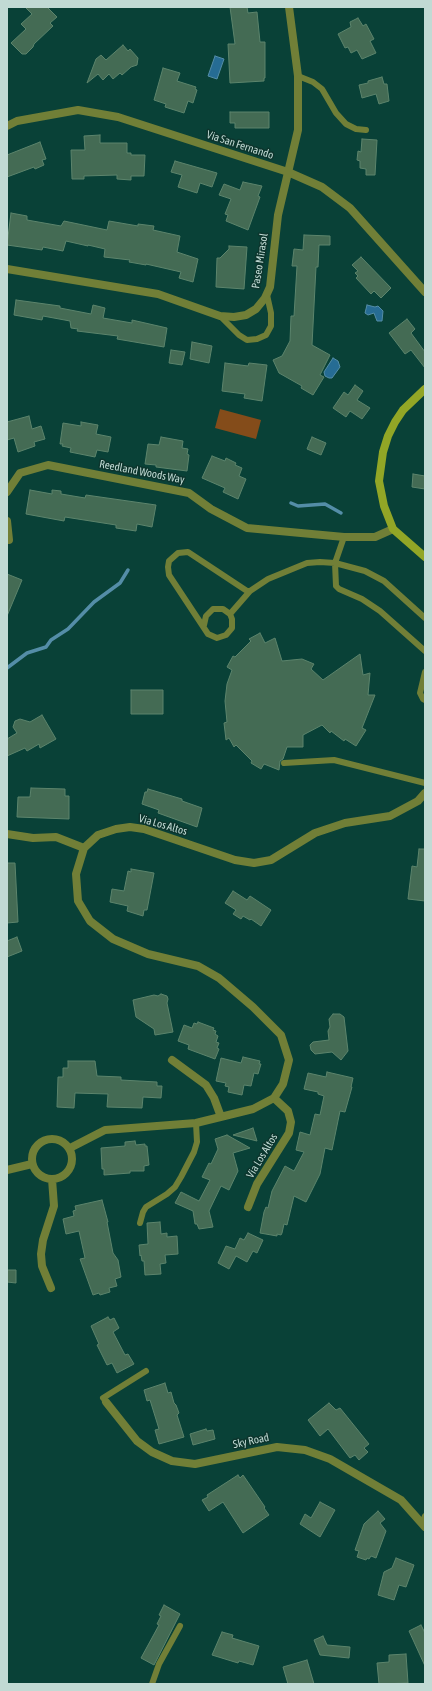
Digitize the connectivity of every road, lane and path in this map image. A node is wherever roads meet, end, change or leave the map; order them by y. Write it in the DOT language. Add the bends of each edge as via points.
graph roads {
  1 [pos="289,7"];
  2 [pos="298,76"];
  3 [pos="7,126"];
  4 [pos="366,130"];
  5 [pos="288,172"];
  6 [pos="7,269"];
  7 [pos="425,292"];
  8 [pos="267,294"];
  9 [pos="220,316"];
  10 [pos="425,388"];
  11 [pos="7,492"];
  12 [pos="7,521"];
  13 [pos="394,529"];
  14 [pos="344,537"];
  15 [pos="9,540"];
  16 [pos="425,557"];
  17 [pos="335,563"];
  18 [pos="250,591"];
  19 [pos="230,614"];
  20 [pos="425,618"];
  21 [pos="204,625"];
  22 [pos="425,651"];
  23 [pos="425,672"];
  24 [pos="425,700"];
  25 [pos="284,763"];
  26 [pos="425,783"];
  27 [pos="425,793"];
  28 [pos="7,834"];
  29 [pos="84,848"];
  30 [pos="172,1060"];
  31 [pos="274,1098"];
  32 [pos="221,1117"];
  33 [pos="196,1123"];
  34 [pos="70,1148"];
  35 [pos="32,1164"];
  36 [pos="7,1170"];
  37 [pos="52,1180"];
  38 [pos="248,1207"];
  39 [pos="140,1223"];
  40 [pos="51,1288"];
  41 [pos="146,1371"];
  42 [pos="104,1400"];
  43 [pos="424,1522"];
  44 [pos="180,1626"];
  45 [pos="152,1684"];
  1 -- 2 [label="street, Paseo Mirasol"];
  2 -- 4 [label="lane" via="322,89 336,113 346,124"];
  2 -- 5 [label="street, Paseo Mirasol" via="298,130"];
  3 -- 5 [label="street, Via San Fernando" via="17,121 78,110 118,117"];
  5 -- 7 [label="street, Via San Fernando" via="322,187 350,208"];
  5 -- 8 [label="street, Paseo Mirasol" via="278,215 270,287"];
  6 -- 9 [label="street, Paseo Mirasol" via="158,294"];
  8 -- 9 [label="street, Paseo Mirasol" via="256,309 246,315"];
  8 -- 9 [label="lane" via="271,326 266,335 247,340"];
  10 -- 13 [label="street" via="395,422 383,452 380,486 384,506"];
  11 -- 14 [label="street, Reedland Woods Way" via="20,473 48,465 189,493 211,509 247,528"];
  12 -- 15 [label="street"];
  13 -- 14 [label="street, Reedland Woods Way" via="375,537"];
  13 -- 16 [label="street"];
  14 -- 17 [label="lane"];
  17 -- 18 [label="lane" via="307,563 268,579"];
  17 -- 20 [label="lane" via="365,571 379,578"];
  17 -- 22 [label="lane" via="335,582 339,589 362,599 380,611"];
  18 -- 19 [label="lane"];
  18 -- 21 [label="lane" via="188,552 178,553 169,561 169,575"];
  19 -- 21 [label="lane" via="222,609 213,610 206,616"];
  19 -- 21 [label="lane" via="232,628 222,637 208,634"];
  23 -- 24 [label="lane" via="420,693"];
  25 -- 26 [label="lane" via="334,760"];
  27 -- 29 [label="street, Via Los Altos" via="418,801 390,816 345,823 315,833 271,860 254,863 235,860 144,829 130,827 98,835"];
  28 -- 29 [label="street" via="33,838 56,837"];
  29 -- 31 [label="street" via="76,874 78,901 90,921 113,939 148,954 198,966 219,978 281,1035 290,1060 283,1084"];
  30 -- 32 [label="street" via="206,1085"];
  31 -- 32 [label="street" via="253,1110"];
  31 -- 38 [label="street, Via Los Altos" via="288,1111 291,1122 289,1133 257,1184"];
  32 -- 33 [label="street"];
  33 -- 34 [label="street" via="105,1130"];
  33 -- 39 [label="lane" via="197,1142 182,1177 167,1194 146,1207"];
  34 -- 35 [label="street" via="60,1140 44,1140 34,1151"];
  34 -- 37 [label="street" via="73,1159 71,1167 67,1174"];
  35 -- 36 [label="street"];
  35 -- 37 [label="street" via="38,1174"];
  37 -- 40 [label="street" via="54,1206 41,1254 42,1266"];
  41 -- 42 [label="lane"];
  42 -- 43 [label="street, Sky Road" via="137,1442 172,1461 195,1464 277,1447 305,1450 330,1459 383,1489 401,1500"];
  44 -- 45 [label="lane" via="159,1664"];
}
